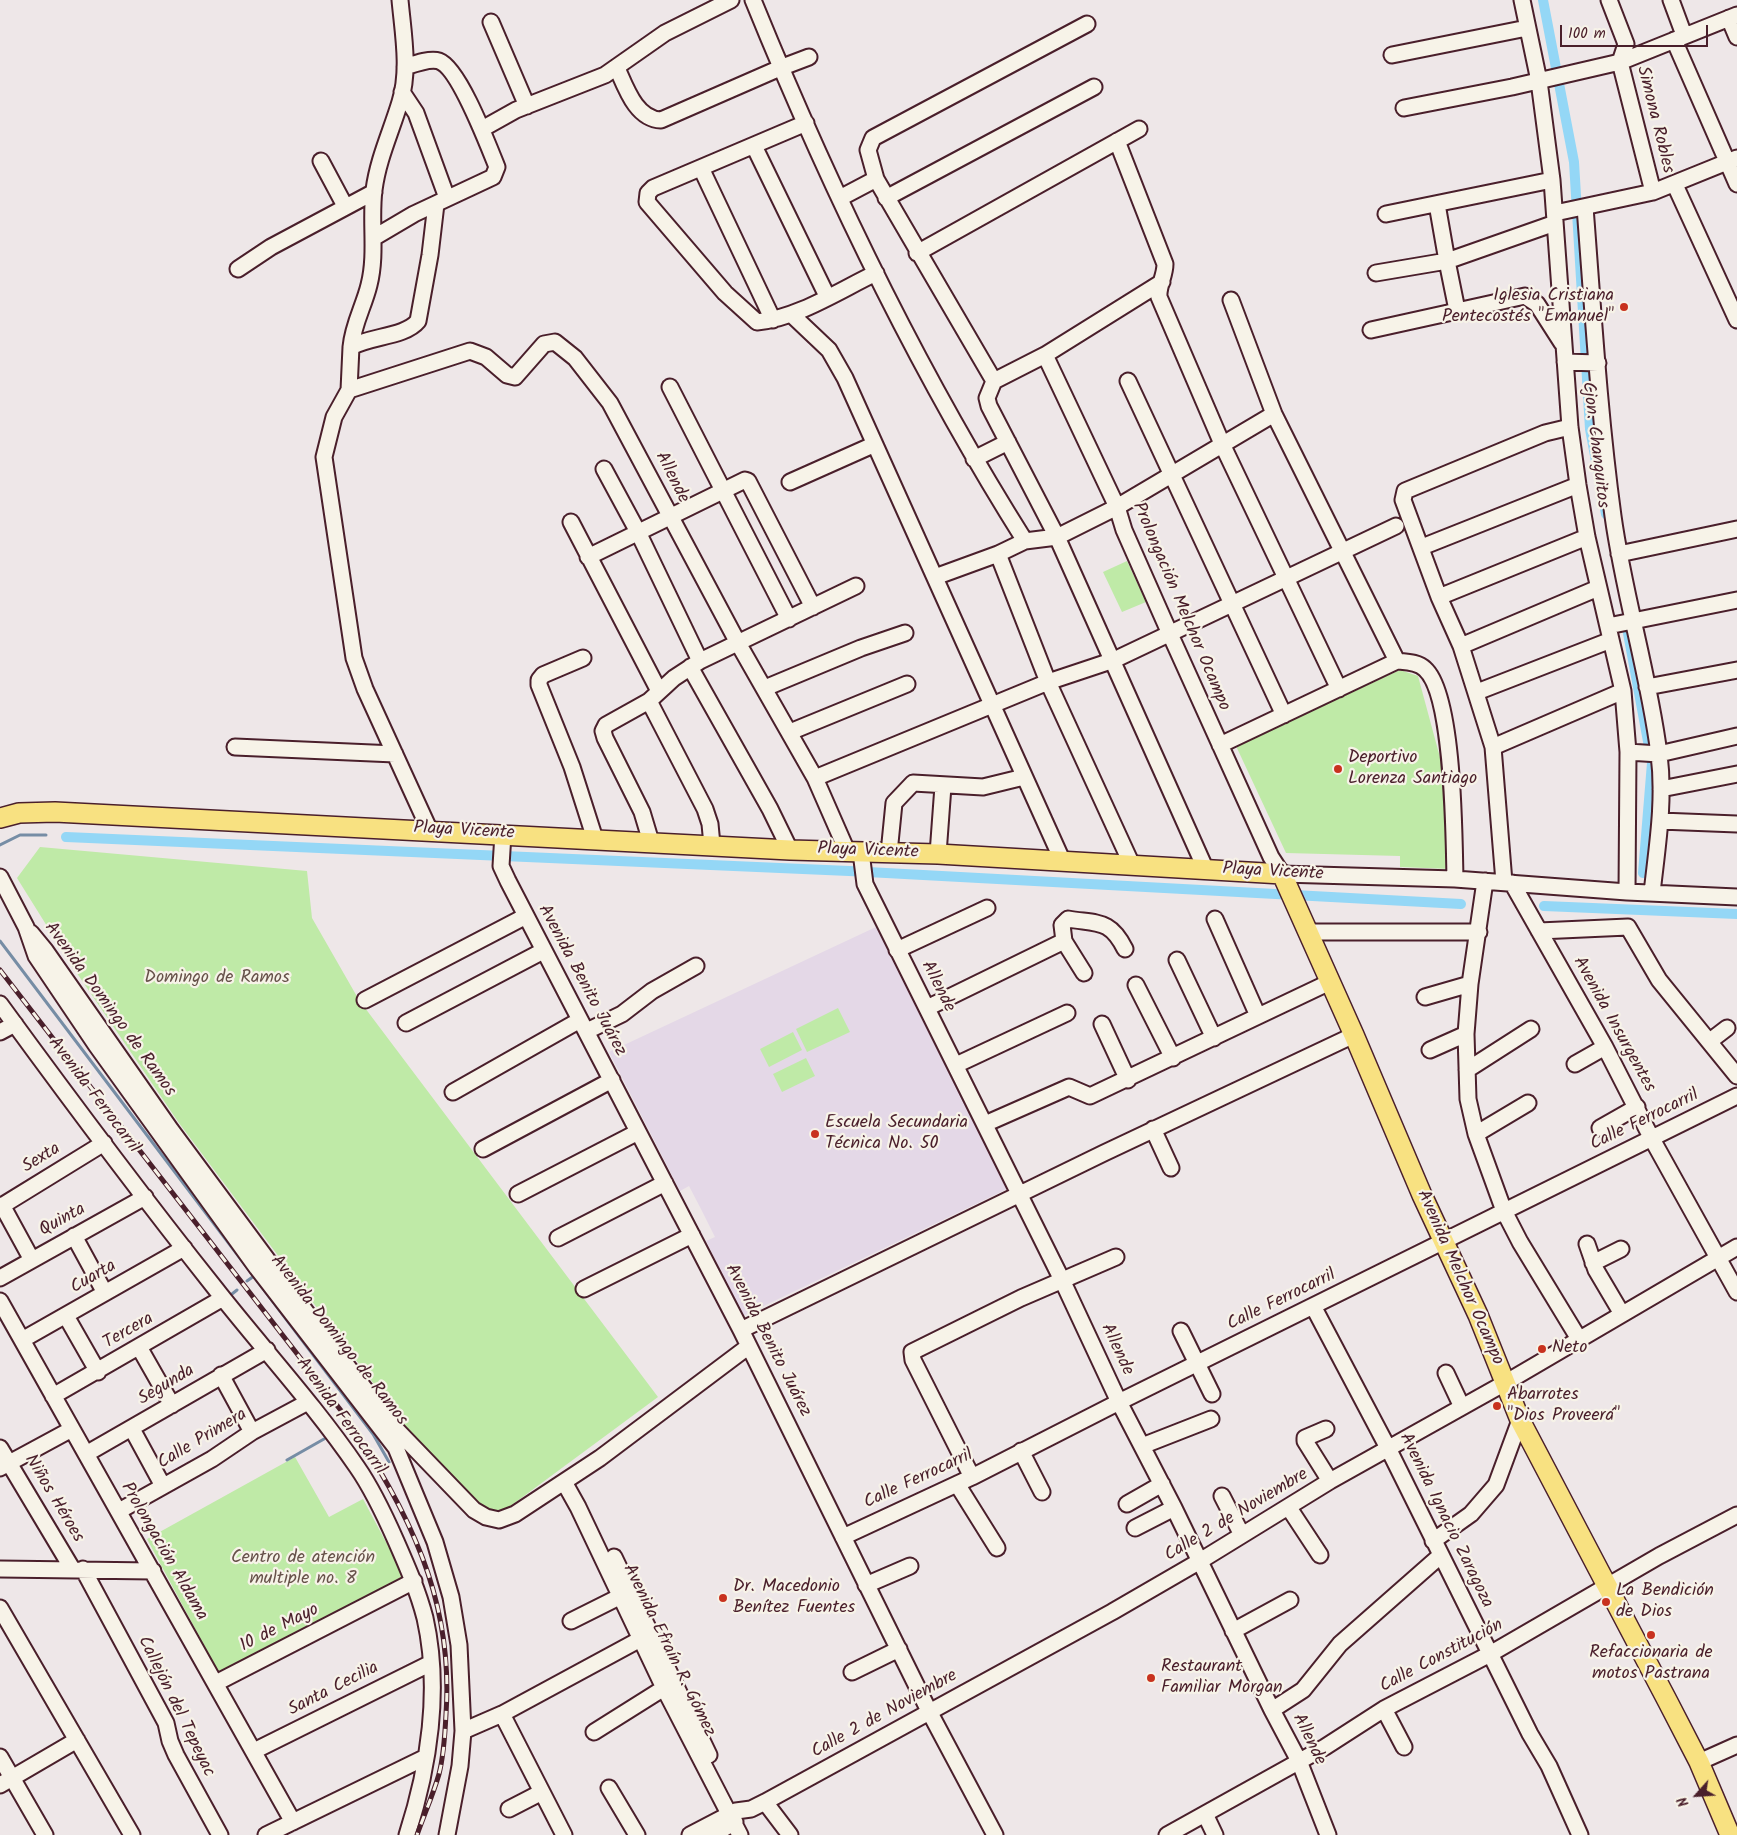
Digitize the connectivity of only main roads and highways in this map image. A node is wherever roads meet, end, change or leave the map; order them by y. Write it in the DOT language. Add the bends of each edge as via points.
graph roads {
  1 [pos="0,818"];
  2 [pos="1288,888"];
  3 [pos="1730,1835"];
  1 -- 2 [label="main road, Playa Vicente" via="19,812 55,812 430,831 503,841 595,839 856,856 938,854 1206,870"];
  2 -- 3 [label="main road, Avenida Melchor Ocampo" via="1478,1315 1520,1420 1699,1762"];
}
